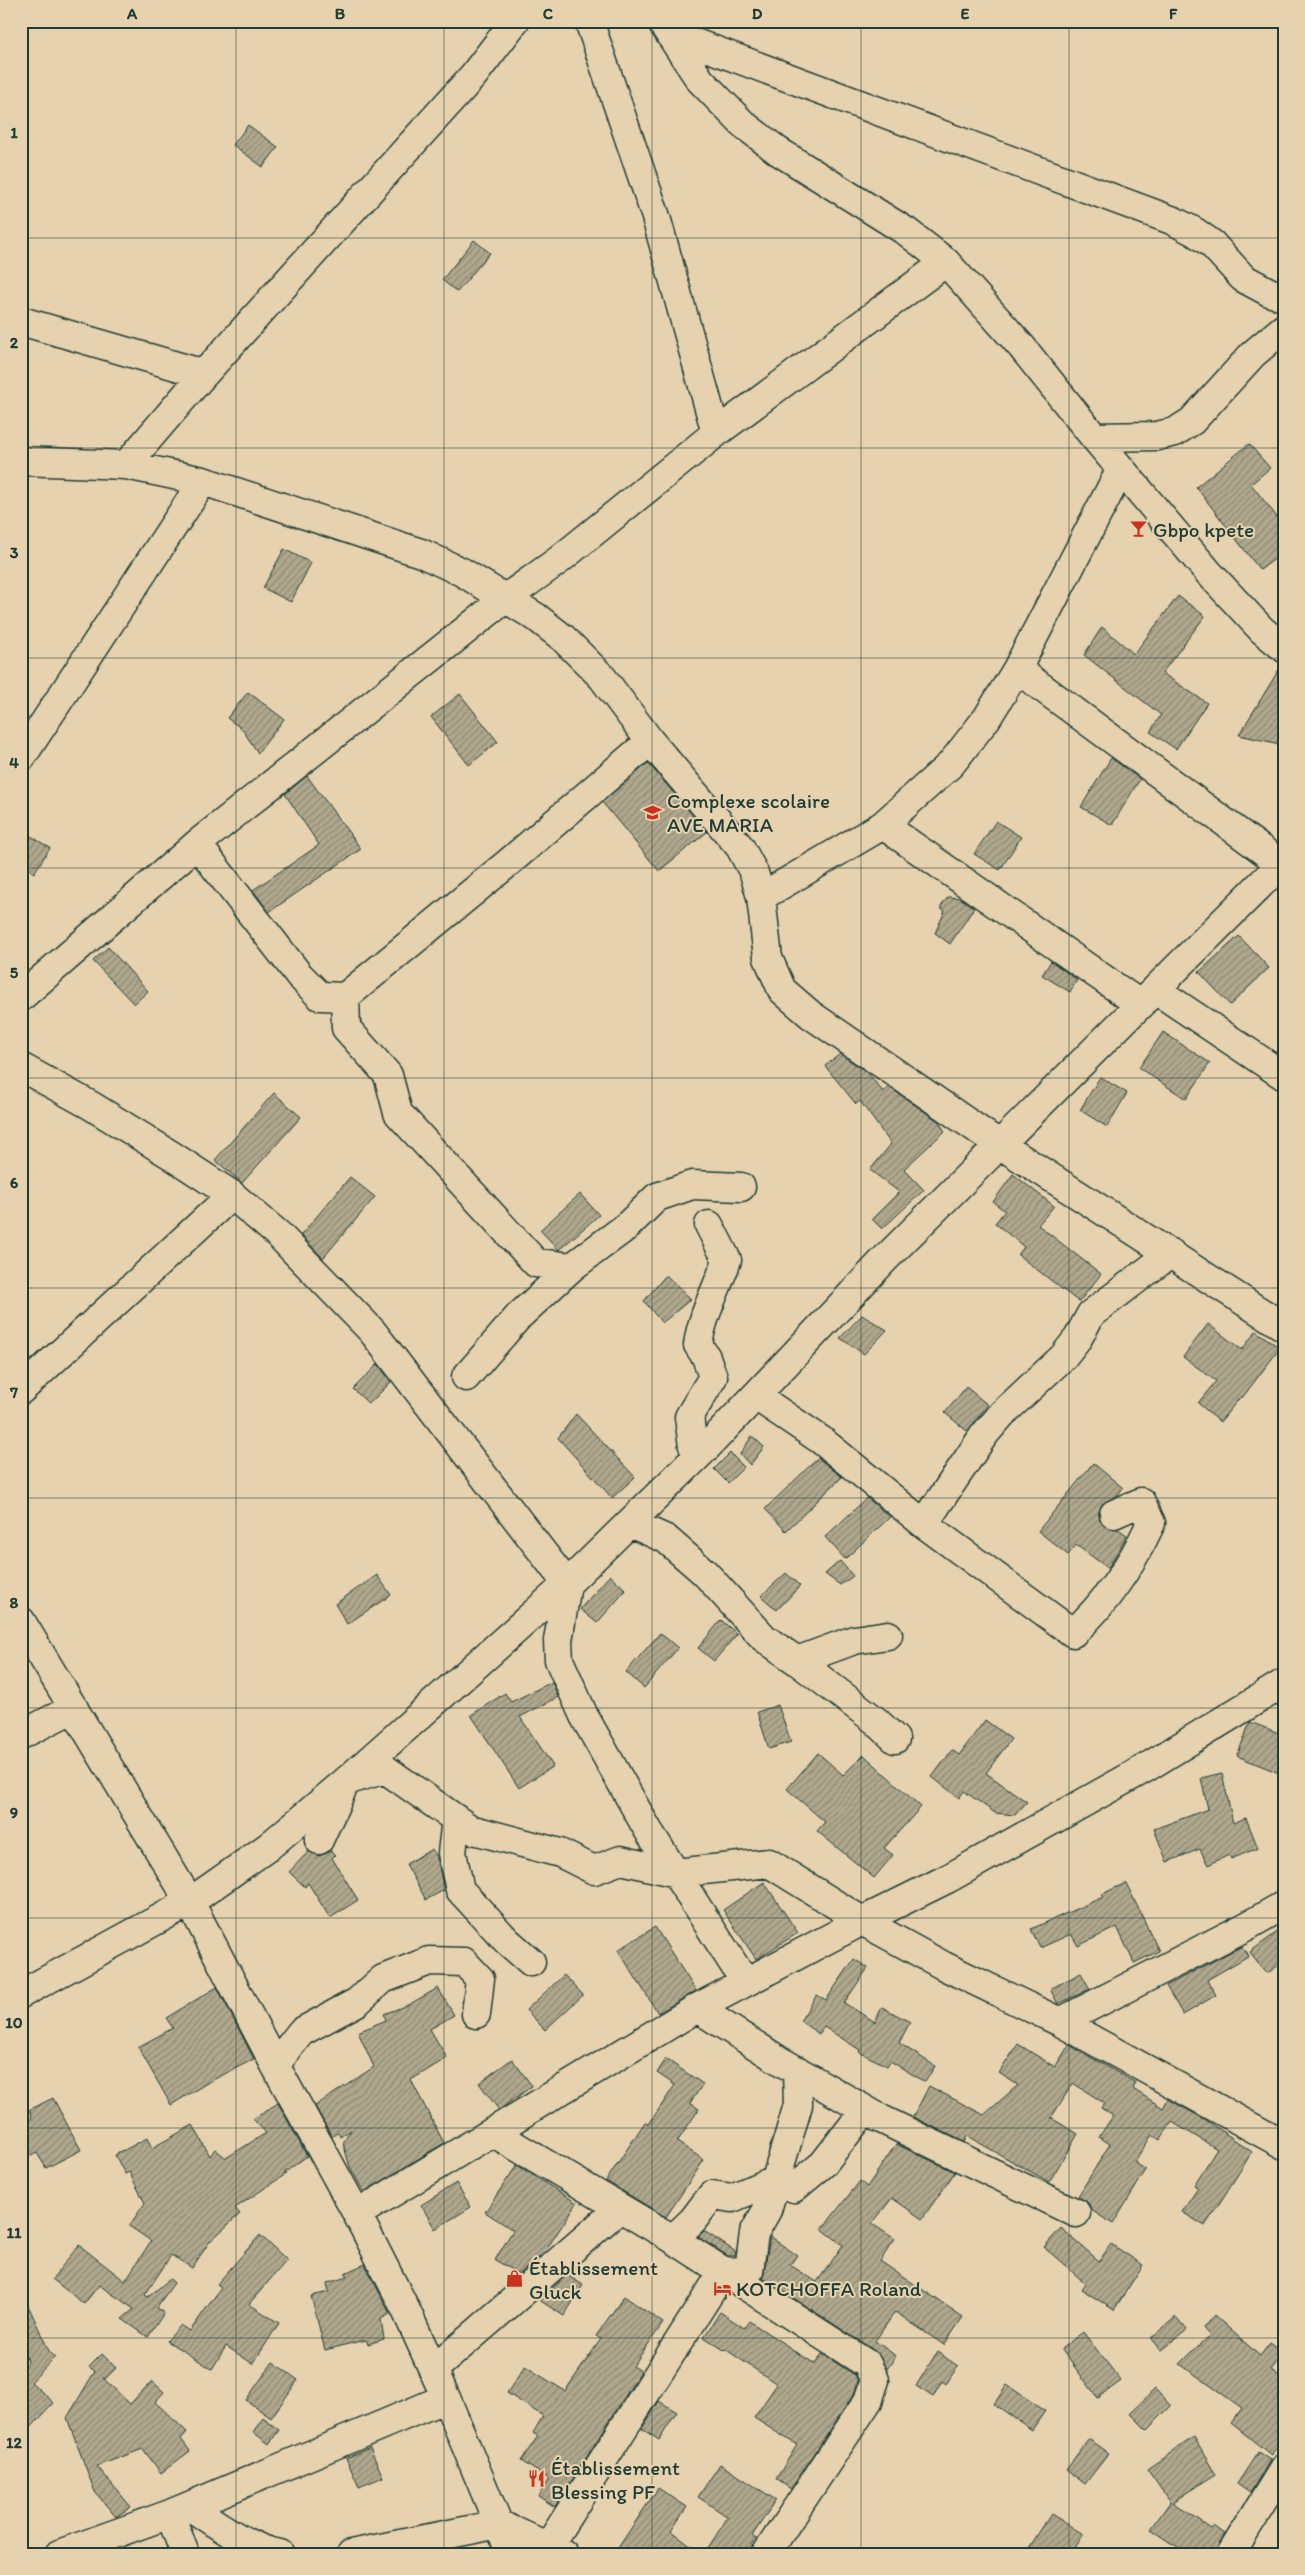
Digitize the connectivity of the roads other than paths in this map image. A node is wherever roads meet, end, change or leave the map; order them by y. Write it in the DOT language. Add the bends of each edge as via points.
graph roads {
  1 [pos="515,21"];
  2 [pos="589,21"];
  3 [pos="666,27"];
  4 [pos="946,262"];
  5 [pos="1284,297"];
  6 [pos="21,321"];
  7 [pos="1284,328"];
  8 [pos="204,374"];
  9 [pos="716,433"];
  10 [pos="1094,437"];
  11 [pos="21,461"];
  12 [pos="126,465"];
  13 [pos="1121,469"];
  14 [pos="202,481"];
  15 [pos="506,598"];
  16 [pos="1284,648"];
  17 [pos="1017,669"];
  18 [pos="650,741"];
  19 [pos="21,758"];
  20 [pos="883,825"];
  21 [pos="197,844"];
  22 [pos="1283,864"];
  23 [pos="761,897"];
  24 [pos="21,997"];
  25 [pos="345,997"];
  26 [pos="1148,998"];
  27 [pos="21,1067"];
  28 [pos="1284,1076"];
  29 [pos="998,1144"];
  30 [pos="741,1187"];
  31 [pos="232,1195"];
  32 [pos="708,1225"];
  33 [pos="1171,1253"];
  34 [pos="572,1267"];
  35 [pos="1284,1327"];
  36 [pos="466,1377"];
  37 [pos="21,1390"];
  38 [pos="756,1396"];
  39 [pos="705,1449"];
  40 [pos="1114,1514"];
  41 [pos="630,1523"];
  42 [pos="924,1524"];
  43 [pos="567,1584"];
  44 [pos="21,1621"];
  45 [pos="888,1635"];
  46 [pos="797,1661"];
  47 [pos="1284,1683"];
  48 [pos="74,1708"];
  49 [pos="21,1735"];
  50 [pos="895,1739"];
  51 [pos="346,1781"];
  52 [pos="456,1819"];
  53 [pos="319,1840"];
  54 [pos="676,1873"];
  55 [pos="190,1902"];
  56 [pos="1284,1905"];
  57 [pos="862,1921"];
  58 [pos="531,1962"];
  59 [pos="745,1982"];
  60 [pos="21,1994"];
  61 [pos="697,2008"];
  62 [pos="476,2014"];
  63 [pos="1060,2022"];
  64 [pos="275,2065"];
  65 [pos="797,2070"];
  66 [pos="865,2110"];
  67 [pos="492,2132"];
  68 [pos="1284,2145"];
  69 [pos="775,2180"];
  70 [pos="620,2208"];
  71 [pos="1076,2213"];
  72 [pos="358,2214"];
  73 [pos="673,2239"];
  74 [pos="723,2272"];
  75 [pos="433,2370"];
  76 [pos="446,2398"];
  77 [pos="1284,2468"];
  78 [pos="179,2510"];
  79 [pos="500,2524"];
  80 [pos="556,2550"];
  81 [pos="59,2554"];
  82 [pos="185,2554"];
  83 [pos="280,2554"];
  84 [pos="351,2554"];
  85 [pos="511,2554"];
  86 [pos="766,2554"];
  87 [pos="1231,2554"];
  1 -- 8 [label="street" via="473,76"];
  2 -- 9 [label="street" via="656,217"];
  3 -- 4 [label="street" via="700,80 743,124 778,151 907,232"];
  3 -- 5 [label="street" via="1174,221 1212,244 1243,278"];
  4 -- 9 [label="street"];
  4 -- 10 [label="street" via="1021,346"];
  6 -- 8 [label="street"];
  7 -- 10 [label="street" via="1253,354 1192,421 1175,432 1157,436"];
  8 -- 12 [label="street"];
  9 -- 15 [label="street" via="559,560"];
  10 -- 13 [label="street"];
  11 -- 12 [label="street"];
  12 -- 14 [label="street"];
  13 -- 16 [label="street" via="1209,572 1262,630"];
  13 -- 17 [label="street"];
  14 -- 15 [label="street" via="422,553"];
  14 -- 19 [label="street"];
  15 -- 18 [label="street" via="563,638 602,677"];
  15 -- 21 [label="street"];
  17 -- 20 [label="street" via="987,718 951,764"];
  17 -- 22 [label="street"];
  18 -- 23 [label="street" via="740,847 754,873"];
  18 -- 25 [label="street"];
  20 -- 23 [label="street"];
  20 -- 26 [label="street"];
  21 -- 24 [label="street"];
  21 -- 25 [label="street" via="299,976 320,996"];
  22 -- 26 [label="street"];
  23 -- 29 [label="street" via="768,958 782,990 811,1015"];
  25 -- 34 [label="street" via="346,1028 388,1075 398,1112 536,1263"];
  26 -- 28 [label="street"];
  26 -- 29 [label="street"];
  27 -- 31 [label="street" via="90,1105"];
  29 -- 33 [label="street"];
  29 -- 38 [label="street"];
  30 -- 34 [label="street" via="692,1185 657,1197 626,1226"];
  31 -- 37 [label="street"];
  31 -- 43 [label="street" via="279,1235 372,1331"];
  32 -- 39 [label="street" via="727,1260 700,1324 698,1345 713,1377 689,1417 693,1446"];
  33 -- 35 [label="street"];
  33 -- 42 [label="street" via="1091,1314 1063,1357 984,1435"];
  34 -- 36 [label="street" via="519,1316"];
  38 -- 39 [label="street"];
  38 -- 42 [label="street" via="821,1440"];
  39 -- 41 [label="street"];
  40 -- 42 [label="street" via="1141,1502 1151,1523 1140,1547 1096,1612 1073,1633"];
  41 -- 43 [label="street"];
  41 -- 46 [label="street" via="666,1538 705,1573 764,1638"];
  43 -- 51 [label="street"];
  43 -- 54 [label="street" via="558,1641 559,1660 601,1749"];
  44 -- 48 [label="street"];
  45 -- 46 [label="street" via="854,1640"];
  46 -- 50 [label="street"];
  47 -- 57 [label="street" via="1144,1769 949,1878"];
  48 -- 49 [label="street"];
  48 -- 55 [label="street"];
  51 -- 52 [label="street" via="386,1769"];
  51 -- 53 [label="street"];
  51 -- 55 [label="street" via="268,1847"];
  52 -- 54 [label="street" via="470,1829 560,1853 594,1870 621,1860"];
  52 -- 58 [label="street" via="452,1852 460,1890"];
  54 -- 57 [label="street" via="768,1863"];
  54 -- 59 [label="street"];
  55 -- 60 [label="street"];
  55 -- 64 [label="street"];
  56 -- 63 [label="street"];
  57 -- 59 [label="street"];
  57 -- 63 [label="street" via="952,1970"];
  59 -- 61 [label="street"];
  61 -- 65 [label="street"];
  61 -- 67 [label="street"];
  62 -- 64 [label="street" via="480,1979 464,1962 429,1961 383,1979 358,2002 301,2032"];
  63 -- 68 [label="street"];
  64 -- 72 [label="street"];
  65 -- 66 [label="street"];
  65 -- 69 [label="street" via="798,2105"];
  66 -- 69 [label="street" via="823,2164 794,2188"];
  66 -- 71 [label="street"];
  67 -- 70 [label="street"];
  67 -- 72 [label="street"];
  69 -- 73 [label="street" via="732,2198 712,2195"];
  69 -- 74 [label="street" via="767,2210 754,2233 749,2271"];
  70 -- 73 [label="street"];
  70 -- 75 [label="street"];
  72 -- 75 [label="street"];
  73 -- 74 [label="street"];
  74 -- 80 [label="street"];
  74 -- 86 [label="street" via="867,2364 874,2380 868,2401"];
  75 -- 76 [label="street"];
  76 -- 78 [label="street"];
  76 -- 79 [label="street"];
  77 -- 87 [label="street"];
  78 -- 81 [label="street"];
  78 -- 82 [label="street"];
  78 -- 83 [label="street" via="268,2552"];
  79 -- 80 [label="street"];
  79 -- 84 [label="street"];
  79 -- 85 [label="street"];
}
